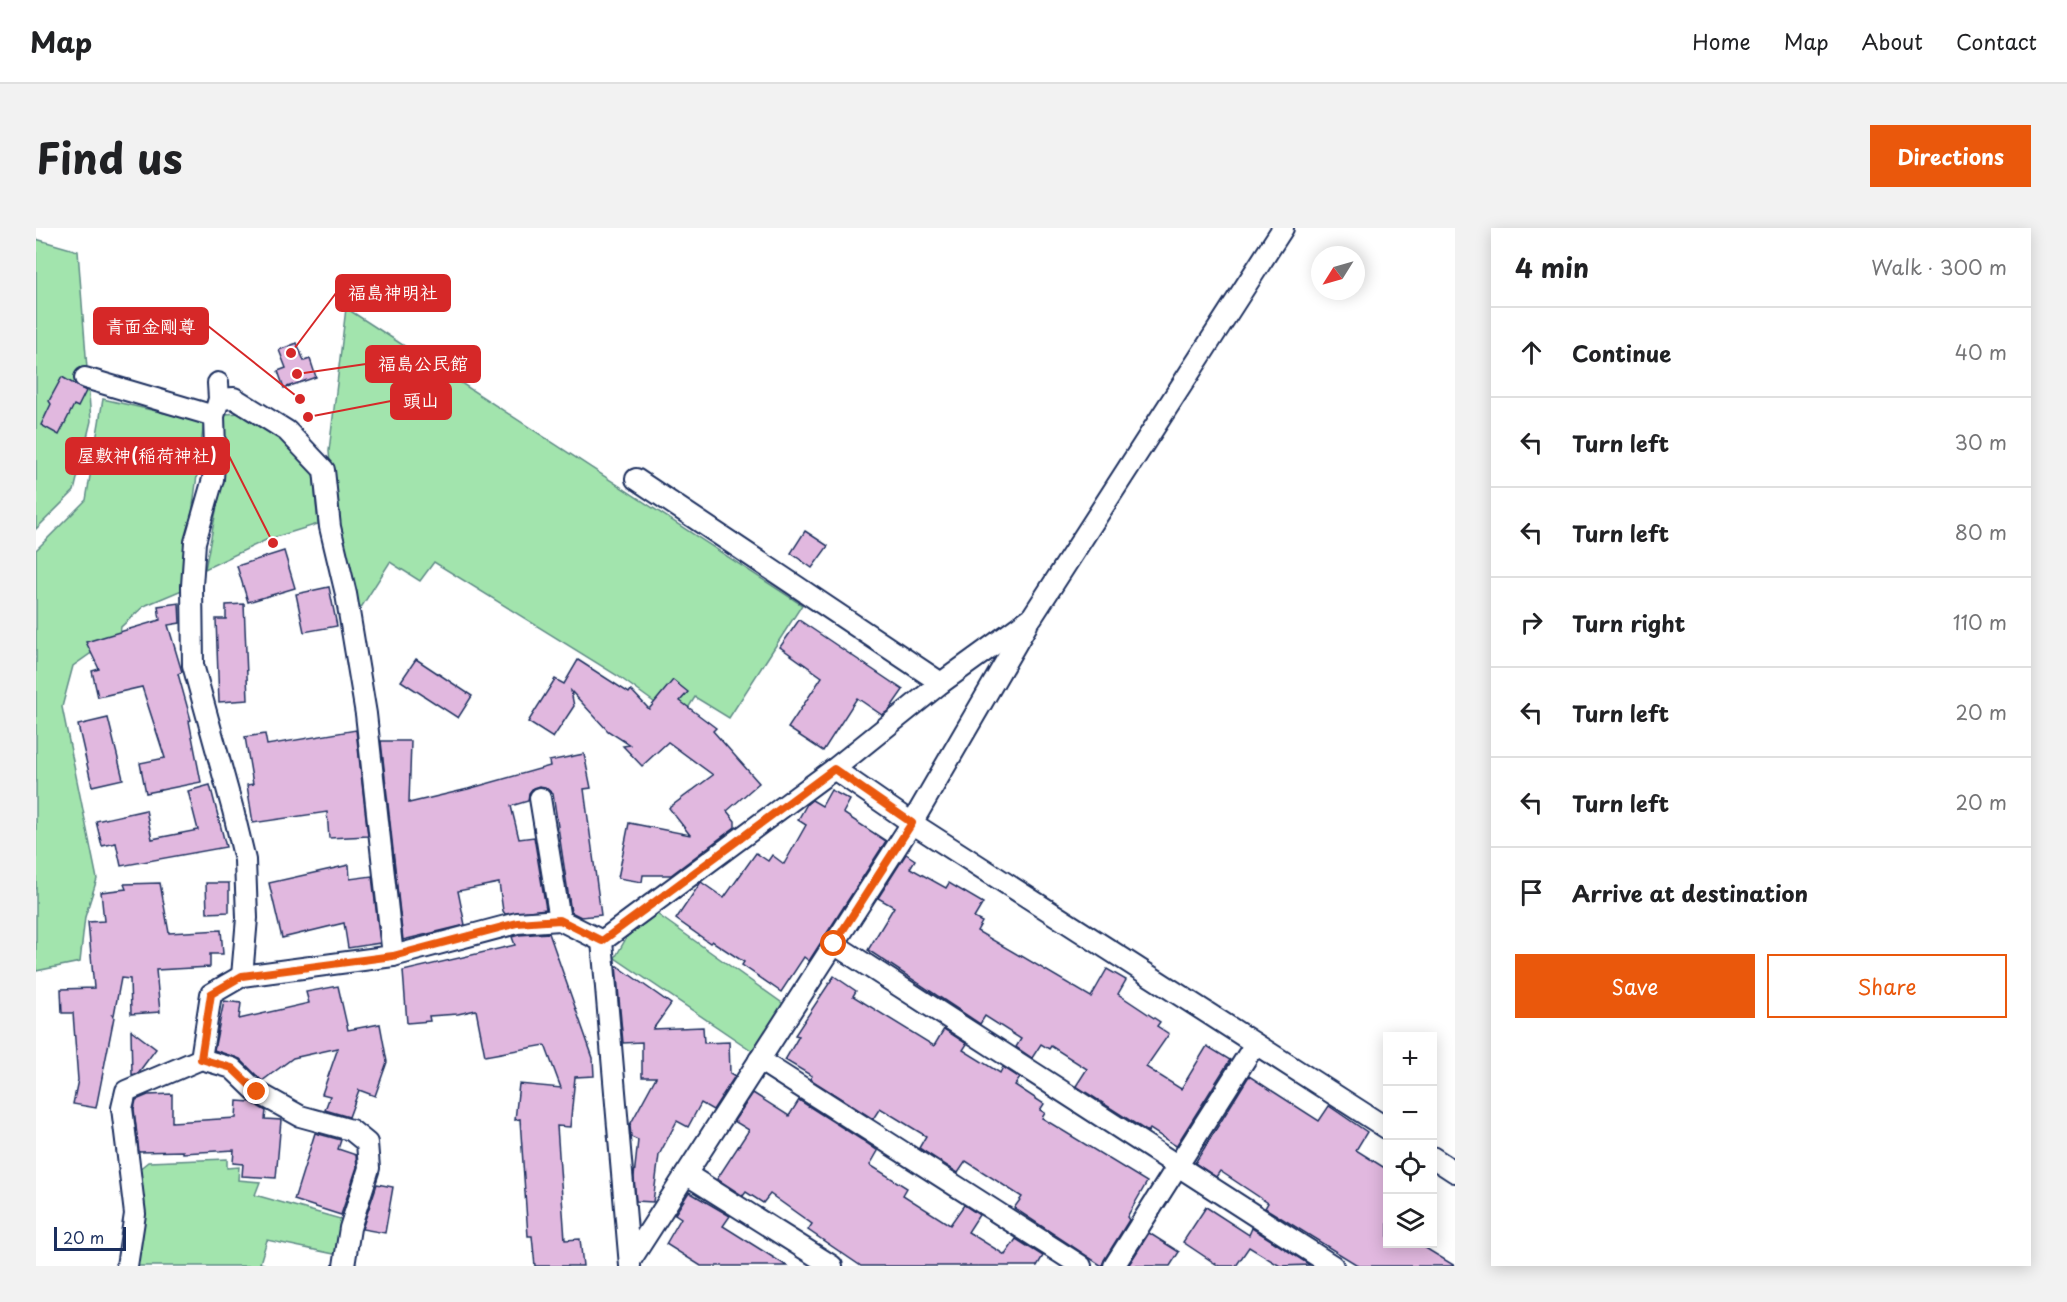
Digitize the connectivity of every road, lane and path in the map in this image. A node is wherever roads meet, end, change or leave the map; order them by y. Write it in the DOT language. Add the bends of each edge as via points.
graph roads {
  1 [pos="1283,228"];
  2 [pos="85,378"];
  3 [pos="217,399"];
  4 [pos="636,479"];
  5 [pos="1032,617"];
  6 [pos="941,683"];
  7 [pos="834,769"];
  8 [pos="540,798"];
  9 [pos="912,823"];
  10 [pos="560,920"];
  11 [pos="602,941"];
  12 [pos="834,944"];
  13 [pos="393,956"];
  14 [pos="242,976"];
  15 [pos="1255,1044"];
  16 [pos="201,1059"];
  17 [pos="759,1060"];
  18 [pos="1383,1126"];
  19 [pos="1437,1160"];
  20 [pos="1177,1167"];
  21 [pos="1455,1172"];
  22 [pos="686,1174"];
  23 [pos="630,1264"];
  24 [pos="127,1266"];
  25 [pos="344,1266"];
  26 [pos="832,1266"];
  27 [pos="1082,1266"];
  28 [pos="1114,1266"];
  29 [pos="1333,1266"];
  1 -- 5 [label="street"];
  2 -- 3 [label="street"];
  3 -- 13 [label="street" via="234,398 287,431 324,470 330,527 346,594 366,714"];
  3 -- 14 [label="street" via="213,479 195,543 193,665 245,860 247,918"];
  4 -- 6 [label="street"];
  5 -- 6 [label="street"];
  5 -- 9 [label="street"];
  6 -- 7 [label="street"];
  7 -- 9 [label="street"];
  7 -- 11 [label="street"];
  8 -- 10 [label="street"];
  9 -- 12 [label="street"];
  9 -- 15 [label="street"];
  10 -- 11 [label="street"];
  10 -- 13 [label="street" via="517,923"];
  11 -- 23 [label="street"];
  12 -- 17 [label="street"];
  12 -- 20 [label="street"];
  13 -- 14 [label="street"];
  14 -- 16 [label="street" via="211,994"];
  15 -- 18 [label="street"];
  15 -- 20 [label="street"];
  16 -- 24 [label="street" via="126,1091 122,1108 135,1214"];
  16 -- 25 [label="street" via="232,1068 257,1092 300,1116 351,1130 367,1143 369,1168 350,1228"];
  17 -- 22 [label="street"];
  17 -- 27 [label="street"];
  19 -- 21 [label="street"];
  20 -- 28 [label="street"];
  20 -- 29 [label="street"];
  22 -- 23 [label="street"];
  22 -- 26 [label="street"];
}
